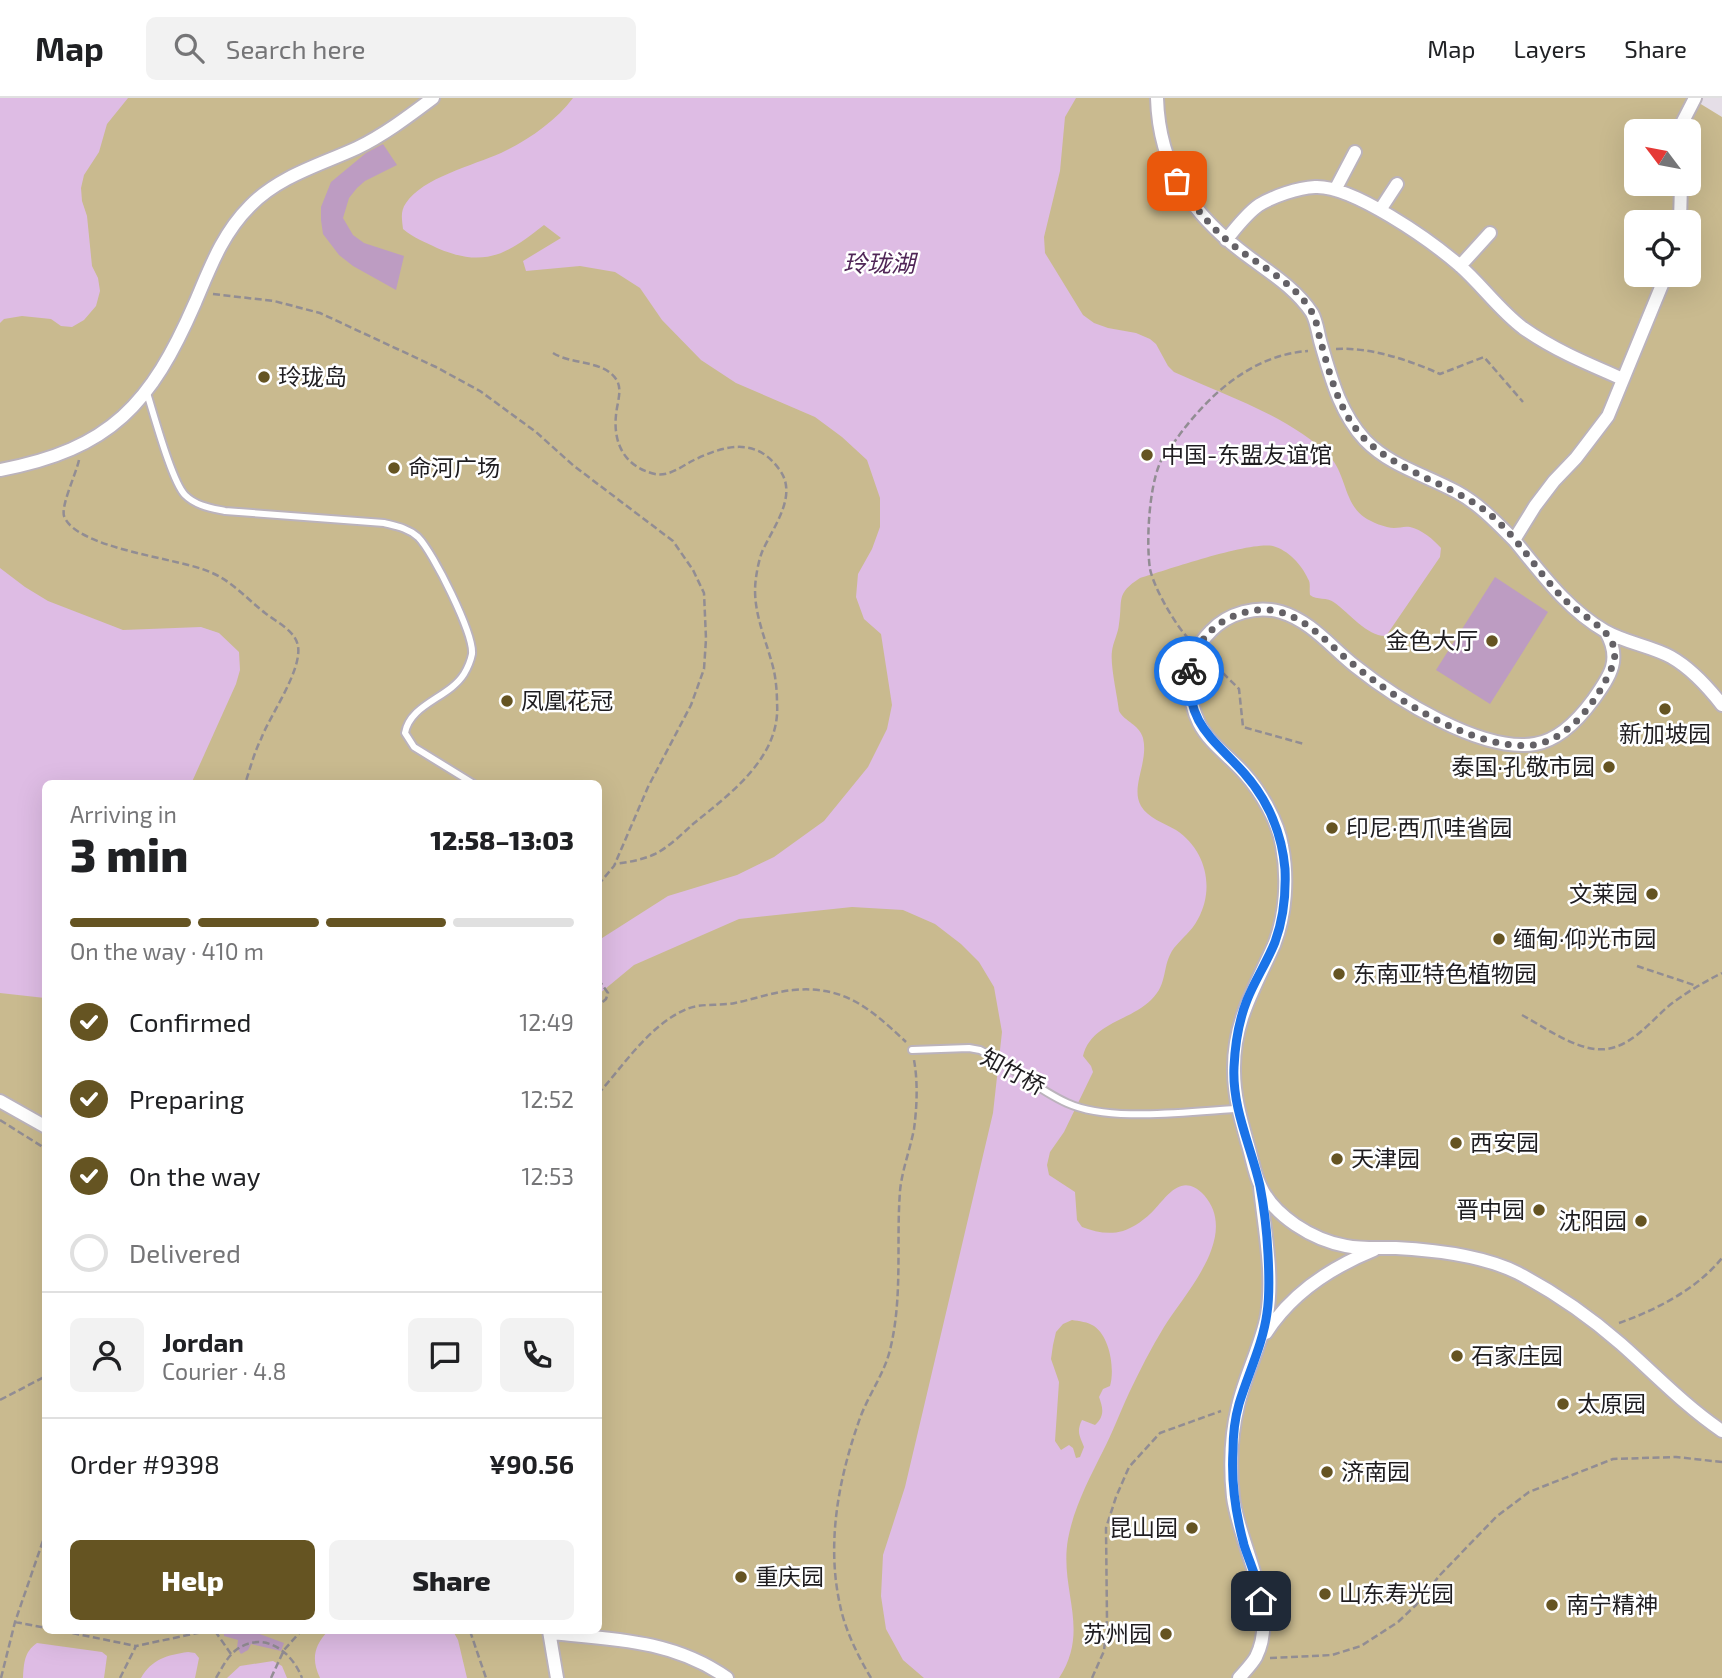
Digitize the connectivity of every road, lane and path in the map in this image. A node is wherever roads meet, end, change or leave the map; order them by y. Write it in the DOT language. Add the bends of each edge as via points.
graph roads {
  1 [pos="433,98"];
  2 [pos="1157,98"];
  3 [pos="1695,98"];
  4 [pos="1684,119"];
  5 [pos="1355,152"];
  6 [pos="1397,184"];
  7 [pos="1335,190"];
  8 [pos="1380,210"];
  9 [pos="1490,233"];
  10 [pos="1226,240"];
  11 [pos="1461,266"];
  12 [pos="1661,287"];
  13 [pos="199,293"];
  14 [pos="1323,350"];
  15 [pos="553,353"];
  16 [pos="1623,379"];
  17 [pos="147,393"];
  18 [pos="1523,402"];
  19 [pos="81,447"];
  20 [pos="0,470"];
  21 [pos="1514,540"];
  22 [pos="1606,632"];
  23 [pos="1198,648"];
  24 [pos="1722,705"];
  25 [pos="1304,744"];
  26 [pos="246,780"];
  27 [pos="468,780"];
  28 [pos="615,864"];
  29 [pos="602,880"];
  30 [pos="1636,966"];
  31 [pos="1722,974"];
  32 [pos="602,985"];
  33 [pos="1697,986"];
  34 [pos="602,1002"];
  35 [pos="1522,1015"];
  36 [pos="912,1050"];
  37 [pos="602,1090"];
  38 [pos="0,1101"];
  39 [pos="1237,1109"];
  40 [pos="0,1120"];
  41 [pos="42,1125"];
  42 [pos="42,1146"];
  43 [pos="1260,1187"];
  44 [pos="1379,1248"];
  45 [pos="1722,1258"];
  46 [pos="1603,1329"];
  47 [pos="1260,1343"];
  48 [pos="42,1378"];
  49 [pos="0,1400"];
  50 [pos="1238,1407"];
  51 [pos="1722,1431"];
  52 [pos="1722,1462"];
  53 [pos="42,1544"];
  54 [pos="15,1622"];
  55 [pos="42,1627"];
  56 [pos="76,1634"];
  57 [pos="193,1634"];
  58 [pos="217,1634"];
  59 [pos="298,1634"];
  60 [pos="471,1634"];
  61 [pos="550,1634"];
  62 [pos="569,1634"];
  63 [pos="135,1646"];
  64 [pos="284,1650"];
  65 [pos="231,1655"];
  66 [pos="1256,1656"];
  67 [pos="1,1678"];
  68 [pos="120,1678"];
  69 [pos="216,1678"];
  70 [pos="271,1678"];
  71 [pos="302,1678"];
  72 [pos="486,1678"];
  73 [pos="557,1678"];
  74 [pos="727,1678"];
  75 [pos="871,1678"];
  76 [pos="1092,1678"];
  77 [pos="1240,1678"];
  1 -- 13 [label="street" via="359,147 282,181 252,204 222,242"];
  2 -- 10 [label="street" via="1163,149 1177,181"];
  3 -- 4 [label="street"];
  5 -- 7 [label="street"];
  6 -- 8 [label="street"];
  7 -- 8 [label="street"];
  7 -- 10 [label="street" via="1296,190 1270,200 1247,215"];
  8 -- 11 [label="street"];
  9 -- 11 [label="street"];
  10 -- 14 [label="street" via="1302,299 1314,317"];
  11 -- 16 [label="street" via="1522,327 1579,361"];
  12 -- 16 [label="street"];
  13 -- 17 [label="street" via="178,343"];
  13 -- 28 [label="path" via="274,301 320,313 436,366 536,432 673,541 704,593 705,669"];
  14 -- 18 [label="path" via="1351,348 1415,363 1440,374 1484,357"];
  14 -- 21 [label="street" via="1335,390 1366,441 1406,468 1458,492"];
  14 -- 23 [label="path" via="1292,352 1238,374 1194,414 1160,462 1149,512 1150,570 1176,626"];
  15 -- 28 [label="path" via="600,367 618,381 616,433 630,463 658,475 713,452 746,446 765,454 777,466 787,489 755,580 756,606 775,674 778,706 770,742 737,788 659,852"];
  16 -- 21 [label="street" via="1608,416 1542,497"];
  17 -- 19 [label="street"];
  17 -- 27 [label="lane" via="176,481 193,501 225,511 384,523 417,535 433,555 470,637 472,654 464,674 415,713 405,733 414,747"];
  19 -- 20 [label="street"];
  19 -- 26 [label="path" via="63,510 72,527 106,544 210,572 233,584 291,632 298,644 298,658"];
  21 -- 22 [label="street" via="1567,602"];
  22 -- 23 [label="street" via="1614,646 1614,662 1605,682 1572,725 1533,745 1498,743 1436,718 1353,664 1308,626 1279,611 1234,616 1212,630"];
  22 -- 24 [label="street" via="1671,657 1705,683"];
  23 -- 25 [label="path" via="1239,689 1243,727"];
  23 -- 39 [label="street" via="1189,679 1199,723 1264,802 1282,843 1285,873 1280,928 1247,1000 1240,1027 1234,1068"];
  28 -- 29 [label="path"];
  30 -- 33 [label="path"];
  31 -- 33 [label="path"];
  32 -- 34 [label="path" via="608,993"];
  33 -- 35 [label="path" via="1629,1042 1597,1049"];
  36 -- 37 [label="path" via="867,1007 844,995 792,990 722,1006 689,1007 656,1029"];
  36 -- 39 [label="lane, 知竹桥" via="980,1050 1066,1102 1109,1115"];
  36 -- 75 [label="path" via="917,1077 914,1129 900,1189 896,1320 890,1352 861,1415 842,1475 836,1512 834,1562 840,1606"];
  38 -- 41 [label="street"];
  39 -- 43 [label="street"];
  40 -- 42 [label="path"];
  43 -- 44 [label="street" via="1289,1220 1312,1234 1345,1246"];
  43 -- 47 [label="street" via="1268,1253 1267,1312"];
  44 -- 46 [label="street" via="1420,1249 1510,1269"];
  44 -- 47 [label="street" via="1344,1263 1306,1290 1278,1314"];
  45 -- 46 [label="path" via="1695,1285"];
  46 -- 51 [label="street" via="1690,1409"];
  47 -- 50 [label="street"];
  48 -- 49 [label="path"];
  50 -- 66 [label="street" via="1233,1497 1259,1585 1263,1617"];
  50 -- 76 [label="path" via="1160,1433 1129,1467 1106,1528 1107,1620 1104,1651"];
  52 -- 66 [label="path" via="1676,1457 1613,1459 1542,1487 1496,1517 1416,1605 1361,1646 1332,1655"];
  53 -- 54 [label="path"];
  54 -- 55 [label="path"];
  54 -- 67 [label="path"];
  56 -- 63 [label="path"];
  57 -- 63 [label="path"];
  58 -- 65 [label="path"];
  59 -- 64 [label="path"];
  60 -- 72 [label="path"];
  61 -- 73 [label="street"];
  62 -- 74 [label="street" via="661,1646 706,1663"];
  63 -- 68 [label="path"];
  64 -- 65 [label="path" via="251,1643"];
  64 -- 70 [label="path"];
  64 -- 71 [label="path"];
  65 -- 69 [label="path"];
  66 -- 77 [label="street"];
}
